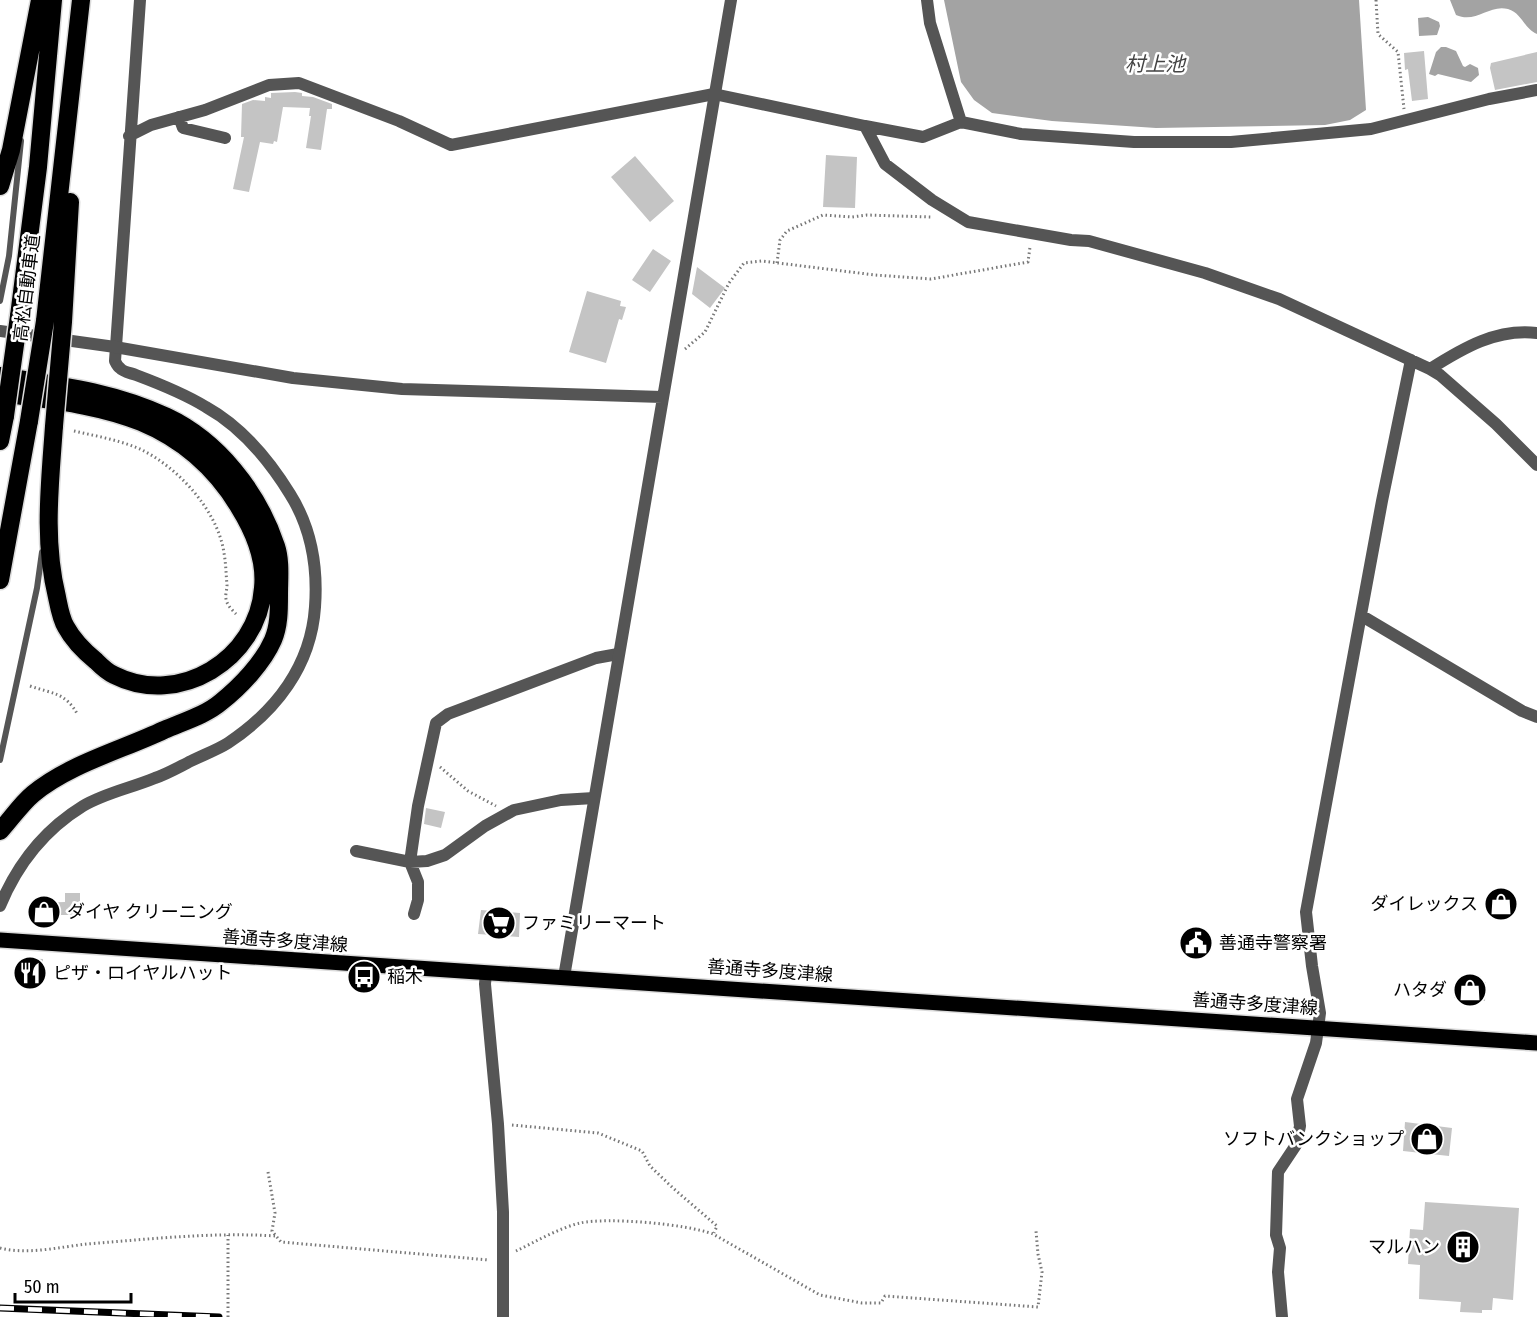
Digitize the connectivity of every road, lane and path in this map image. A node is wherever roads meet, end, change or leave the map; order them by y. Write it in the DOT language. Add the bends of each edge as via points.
graph roads {
  1 [pos="40,0"];
  2 [pos="53,0"];
  3 [pos="81,0"];
  4 [pos="140,0"];
  5 [pos="730,0"];
  6 [pos="927,0"];
  7 [pos="1376,0"];
  8 [pos="37,22"];
  9 [pos="1537,90"];
  10 [pos="714,94"];
  11 [pos="179,117"];
  12 [pos="1405,121"];
  13 [pos="961,122"];
  14 [pos="865,126"];
  15 [pos="129,136"];
  16 [pos="225,138"];
  17 [pos="0,186"];
  18 [pos="960,217"];
  19 [pos="1031,233"];
  20 [pos="777,263"];
  21 [pos="0,301"];
  22 [pos="0,331"];
  23 [pos="1537,333"];
  24 [pos="116,347"];
  25 [pos="669,354"];
  26 [pos="1411,360"];
  27 [pos="1430,369"];
  28 [pos="0,376"];
  29 [pos="0,393"];
  30 [pos="662,397"];
  31 [pos="74,431"];
  32 [pos="0,441"];
  33 [pos="1537,465"];
  34 [pos="48,516"];
  35 [pos="0,580"];
  36 [pos="236,614"];
  37 [pos="1362,616"];
  38 [pos="618,654"];
  39 [pos="30,687"];
  40 [pos="78,715"];
  41 [pos="1537,717"];
  42 [pos="429,757"];
  43 [pos="0,760"];
  44 [pos="594,798"];
  45 [pos="511,812"];
  46 [pos="0,831"];
  47 [pos="356,851"];
  48 [pos="410,862"];
  49 [pos="0,906"];
  50 [pos="414,914"];
  51 [pos="0,940"];
  52 [pos="486,974"];
  53 [pos="564,977"];
  54 [pos="1318,1027"];
  55 [pos="1537,1043"];
  56 [pos="498,1124"];
  57 [pos="268,1172"];
  58 [pos="1036,1231"];
  59 [pos="228,1234"];
  60 [pos="713,1234"];
  61 [pos="276,1236"];
  62 [pos="0,1248"];
  63 [pos="503,1257"];
  64 [pos="228,1317"];
  65 [pos="503,1317"];
  66 [pos="1281,1317"];
  1 -- 8 [label="highway"];
  2 -- 32 [label="highway, 高松自動車道, bridge" via="38,167"];
  3 -- 34 [label="highway, bridge"];
  3 -- 35 [label="highway, 高松自動車道, bridge" via="45,321"];
  4 -- 15 [label="street"];
  5 -- 10 [label="street"];
  6 -- 13 [label="street" via="930,23"];
  7 -- 12 [label="path" via="1378,34 1398,52"];
  8 -- 17 [label="highway"];
  8 -- 21 [label="lane" via="9,256"];
  9 -- 12 [label="street"];
  10 -- 11 [label="street" via="451,145 299,83 269,85"];
  10 -- 14 [label="street"];
  10 -- 25 [label="street"];
  11 -- 15 [label="street"];
  11 -- 16 [label="street" via="183,129"];
  12 -- 13 [label="street" via="1371,129 1231,142 1134,142 1032,135"];
  13 -- 14 [label="street" via="923,137"];
  14 -- 18 [label="street" via="885,164"];
  15 -- 24 [label="street"];
  18 -- 19 [label="street" via="968,222"];
  18 -- 20 [label="path" via="823,215 787,231 780,240"];
  19 -- 20 [label="path" via="1028,262 931,279"];
  19 -- 26 [label="street" via="1089,241 1205,273 1279,299"];
  20 -- 25 [label="path" via="744,263 729,283 705,332 684,350"];
  22 -- 24 [label="street"];
  23 -- 27 [label="street" via="1500,334 1462,348"];
  24 -- 30 [label="street" via="293,378 402,389"];
  24 -- 49 [label="street" via="115,361 120,369 207,407 232,424 273,468 306,524 313,546 314,624 298,670 267,712 227,743 155,778 112,792 56,826 27,856 11,879"];
  25 -- 30 [label="street"];
  26 -- 27 [label="street"];
  26 -- 37 [label="street"];
  27 -- 33 [label="street" via="1496,424"];
  28 -- 46 [label="highway" via="94,391 149,409 188,429 210,446 250,492 276,547 279,570 278,619 273,640 257,665 219,704 72,770 33,794"];
  29 -- 34 [label="highway" via="89,406 121,415 159,431 199,458 227,488 260,551 263,588 260,610 250,632 220,666 181,683 138,682 113,675 86,653 66,627 51,572"];
  30 -- 38 [label="street"];
  31 -- 36 [label="path" via="141,450 189,485 209,513 224,551 225,599"];
  34 -- 43 [label="lane" via="37,588"];
  37 -- 41 [label="street"];
  37 -- 54 [label="street" via="1306,912 1320,1013"];
  38 -- 42 [label="street" via="596,658 448,714 436,723"];
  38 -- 44 [label="street"];
  39 -- 40 [label="path" via="59,694"];
  42 -- 45 [label="path" via="468,791"];
  42 -- 48 [label="street"];
  44 -- 45 [label="street" via="561,800"];
  44 -- 53 [label="street"];
  45 -- 48 [label="street" via="445,855"];
  47 -- 48 [label="street"];
  48 -- 50 [label="street" via="418,882"];
  51 -- 52 [label="main road, 善通寺多度津線"];
  52 -- 53 [label="main road, 善通寺多度津線"];
  52 -- 56 [label="street"];
  53 -- 54 [label="main road, 善通寺多度津線"];
  54 -- 55 [label="main road, 善通寺多度津線"];
  54 -- 66 [label="street" via="1297,1099 1300,1126 1296,1145 1278,1172 1276,1235 1280,1248"];
  56 -- 60 [label="path" via="598,1133 642,1151 650,1166 717,1226"];
  56 -- 63 [label="street"];
  57 -- 61 [label="path" via="275,1213 272,1231"];
  58 -- 60 [label="path" via="1042,1272 1038,1307 885,1296 881,1303 838,1300 820,1295"];
  59 -- 61 [label="path"];
  59 -- 62 [label="path" via="35,1250"];
  59 -- 64 [label="path"];
  60 -- 63 [label="path" via="594,1221 578,1223"];
  61 -- 63 [label="path" via="281,1242"];
  63 -- 65 [label="street"];
}
